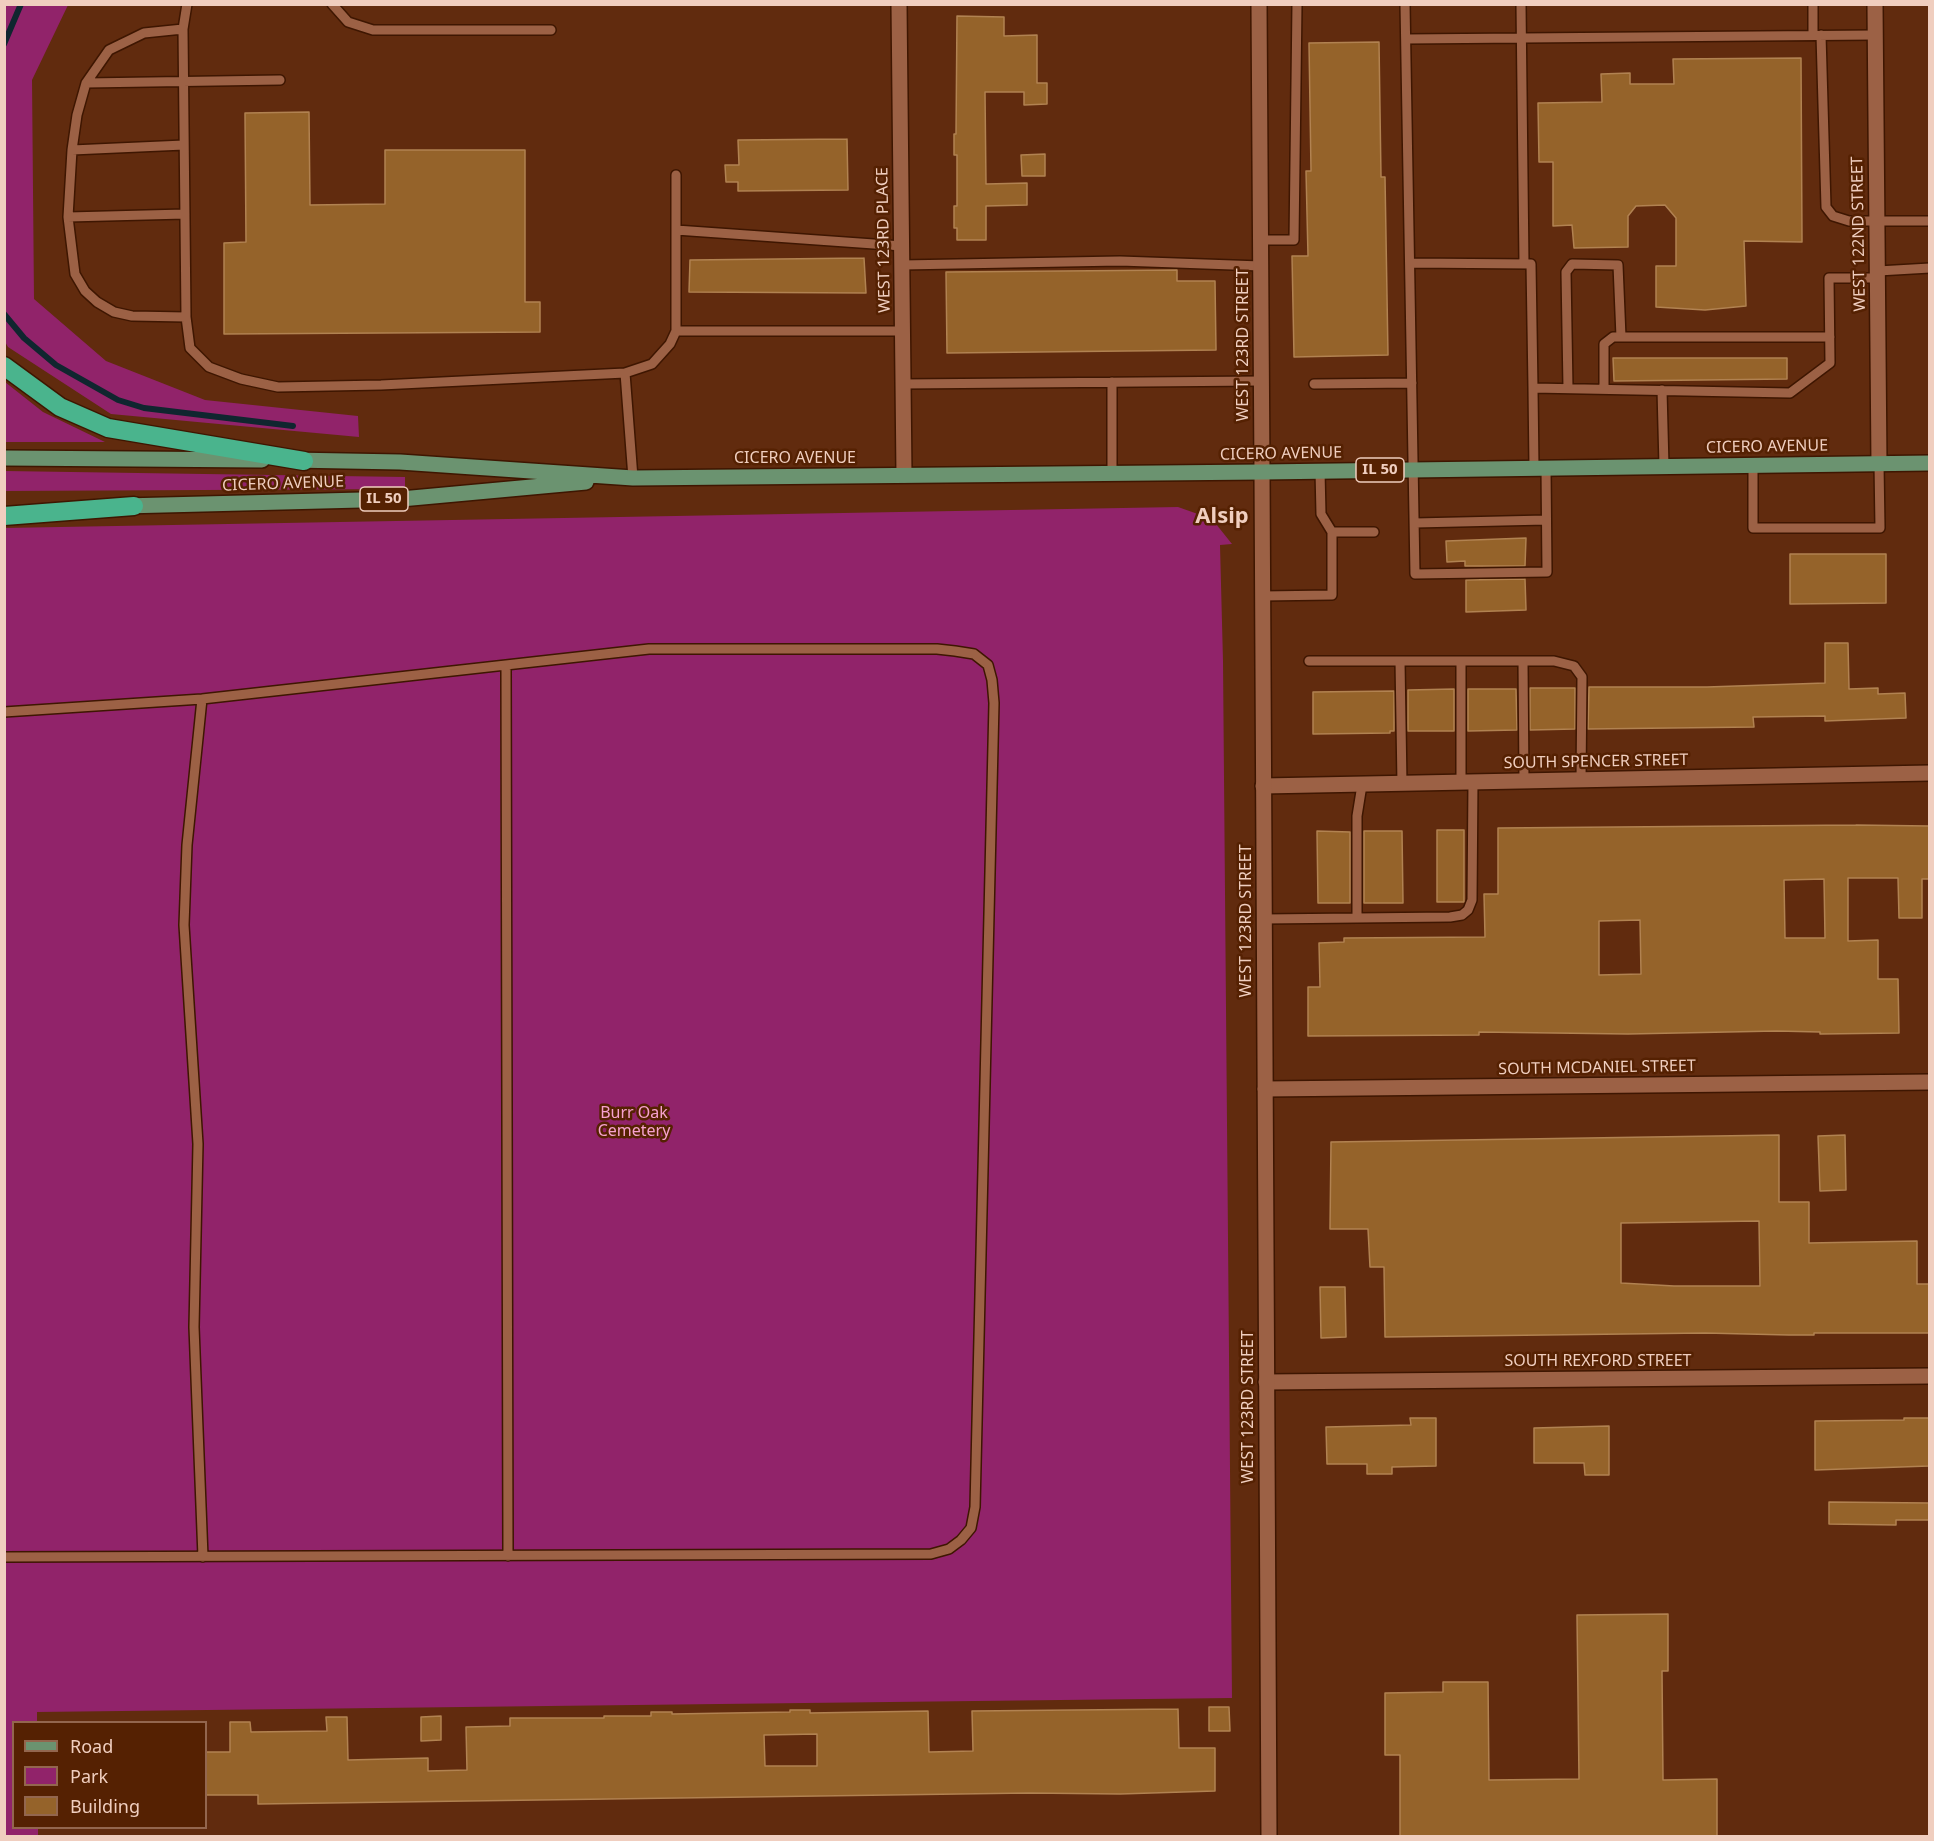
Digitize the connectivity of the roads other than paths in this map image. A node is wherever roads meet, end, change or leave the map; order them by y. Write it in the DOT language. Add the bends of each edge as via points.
graph roads {
  1 [pos="187,4"];
  2 [pos="332,4"];
  3 [pos="899,4"];
  4 [pos="1259,4"];
  5 [pos="1297,4"];
  6 [pos="1405,4"];
  7 [pos="1521,4"];
  8 [pos="1813,4"];
  9 [pos="1875,4"];
  10 [pos="183,29"];
  11 [pos="551,30"];
  12 [pos="1817,35"];
  13 [pos="1875,35"];
  14 [pos="1521,38"];
  15 [pos="1406,39"];
  16 [pos="280,80"];
  17 [pos="183,82"];
  18 [pos="86,83"];
  19 [pos="184,145"];
  20 [pos="72,150"];
  21 [pos="676,175"];
  22 [pos="185,214"];
  23 [pos="68,217"];
  24 [pos="1877,221"];
  25 [pos="1929,221"];
  26 [pos="676,230"];
  27 [pos="1261,240"];
  28 [pos="902,246"];
  29 [pos="1410,263"];
  30 [pos="1524,264"];
  31 [pos="902,265"];
  32 [pos="1261,266"];
  33 [pos="1929,268"];
  34 [pos="1878,274"];
  35 [pos="186,317"];
  36 [pos="676,331"];
  37 [pos="902,331"];
  38 [pos="1621,337"];
  39 [pos="1830,337"];
  40 [pos="4,366"];
  41 [pos="625,373"];
  42 [pos="1261,381"];
  43 [pos="1112,382"];
  44 [pos="1412,383"];
  45 [pos="902,384"];
  46 [pos="1314,384"];
  47 [pos="1533,388"];
  48 [pos="1568,388"];
  49 [pos="1604,389"];
  50 [pos="1662,390"];
  51 [pos="4,458"];
  52 [pos="304,461"];
  53 [pos="1929,463"];
  54 [pos="1879,464"];
  55 [pos="1753,465"];
  56 [pos="1664,466"];
  57 [pos="1540,468"];
  58 [pos="1414,470"];
  59 [pos="1320,471"];
  60 [pos="1262,472"];
  61 [pos="1112,473"];
  62 [pos="904,475"];
  63 [pos="633,478"];
  64 [pos="134,506"];
  65 [pos="4,507"];
  66 [pos="4,516"];
  67 [pos="1546,520"];
  68 [pos="1415,523"];
  69 [pos="1332,532"];
  70 [pos="1374,532"];
  71 [pos="1263,596"];
  72 [pos="1309,661"];
  73 [pos="1400,661"];
  74 [pos="1461,661"];
  75 [pos="1523,661"];
  76 [pos="506,666"];
  77 [pos="202,699"];
  78 [pos="4,712"];
  79 [pos="1929,773"];
  80 [pos="1581,780"];
  81 [pos="1524,781"];
  82 [pos="1467,782"];
  83 [pos="1402,784"];
  84 [pos="1362,785"];
  85 [pos="1263,786"];
  86 [pos="1357,918"];
  87 [pos="1264,919"];
  88 [pos="1929,1082"];
  89 [pos="1265,1089"];
  90 [pos="1929,1376"];
  91 [pos="1266,1382"];
  92 [pos="508,1556"];
  93 [pos="4,1557"];
  94 [pos="203,1557"];
  95 [pos="1269,1836"];
  1 -- 10 [label="lane"];
  2 -- 11 [label="lane" via="348,21 373,30"];
  3 -- 28 [label="street, WEST 123RD PLACE"];
  4 -- 27 [label="street, WEST 123RD STREET"];
  5 -- 27 [label="lane" via="1294,240"];
  6 -- 15 [label="lane"];
  7 -- 14 [label="lane"];
  8 -- 12 [label="lane"];
  9 -- 13 [label="street, WEST 122ND STREET"];
  10 -- 17 [label="lane"];
  10 -- 18 [label="lane" via="144,33 109,50"];
  12 -- 13 [label="lane"];
  12 -- 14 [label="lane"];
  12 -- 24 [label="lane" via="1826,207 1833,216 1849,221"];
  13 -- 24 [label="street, WEST 122ND STREET"];
  14 -- 15 [label="lane"];
  14 -- 30 [label="lane"];
  15 -- 29 [label="lane"];
  16 -- 17 [label="lane"];
  17 -- 18 [label="lane"];
  17 -- 19 [label="lane"];
  18 -- 20 [label="lane"];
  19 -- 20 [label="lane"];
  19 -- 22 [label="lane"];
  20 -- 23 [label="lane"];
  21 -- 26 [label="lane"];
  22 -- 23 [label="lane"];
  22 -- 35 [label="lane"];
  23 -- 35 [label="lane" via="75,274 97,302 132,316"];
  24 -- 25 [label="lane"];
  24 -- 34 [label="street, WEST 122ND STREET"];
  26 -- 28 [label="lane"];
  26 -- 36 [label="lane"];
  27 -- 32 [label="street, WEST 123RD STREET"];
  28 -- 31 [label="street, WEST 123RD PLACE"];
  29 -- 30 [label="lane"];
  29 -- 44 [label="lane"];
  30 -- 47 [label="lane" via="1531,264"];
  31 -- 32 [label="lane" via="1120,261"];
  31 -- 37 [label="street, WEST 123RD PLACE"];
  32 -- 42 [label="street, WEST 123RD STREET"];
  33 -- 34 [label="lane"];
  34 -- 39 [label="lane" via="1829,278"];
  34 -- 54 [label="street, WEST 122ND STREET"];
  35 -- 41 [label="lane" via="190,348 209,367 278,387 381,386"];
  36 -- 37 [label="lane"];
  36 -- 41 [label="lane" via="652,364"];
  37 -- 45 [label="street, WEST 123RD PLACE"];
  38 -- 39 [label="lane"];
  38 -- 48 [label="lane" via="1618,265 1572,264 1566,272"];
  38 -- 49 [label="lane" via="1613,337 1604,344"];
  39 -- 50 [label="lane" via="1830,363 1790,393"];
  40 -- 52 [label="highway" via="60,407 108,428"];
  41 -- 63 [label="lane"];
  42 -- 43 [label="lane"];
  42 -- 60 [label="street, WEST 123RD STREET"];
  43 -- 45 [label="lane"];
  43 -- 61 [label="lane"];
  44 -- 46 [label="lane"];
  44 -- 58 [label="lane"];
  45 -- 62 [label="street, WEST 123RD PLACE"];
  47 -- 48 [label="lane"];
  47 -- 57 [label="lane"];
  48 -- 49 [label="lane"];
  49 -- 50 [label="lane"];
  50 -- 56 [label="lane"];
  51 -- 52 [label="main road, CICERO AVENUE / IL 50"];
  52 -- 63 [label="main road, CICERO AVENUE / IL 50" via="400,462"];
  53 -- 54 [label="main road, CICERO AVENUE / IL 50"];
  54 -- 55 [label="main road, CICERO AVENUE / IL 50"];
  54 -- 55 [label="lane" via="1880,528 1753,528"];
  55 -- 56 [label="main road, CICERO AVENUE / IL 50"];
  56 -- 57 [label="main road, CICERO AVENUE / IL 50"];
  57 -- 58 [label="main road, CICERO AVENUE / IL 50"];
  57 -- 67 [label="lane"];
  58 -- 59 [label="main road, CICERO AVENUE / IL 50"];
  58 -- 68 [label="lane"];
  59 -- 60 [label="main road, CICERO AVENUE / IL 50"];
  59 -- 69 [label="lane" via="1322,514"];
  60 -- 61 [label="main road, CICERO AVENUE / IL 50"];
  60 -- 71 [label="street, WEST 123RD STREET"];
  61 -- 62 [label="main road, CICERO AVENUE / IL 50"];
  62 -- 63 [label="main road, CICERO AVENUE / IL 50"];
  63 -- 64 [label="main road, CICERO AVENUE / IL 50" via="401,499"];
  64 -- 65 [label="main road, CICERO AVENUE / IL 50"];
  64 -- 66 [label="highway"];
  67 -- 68 [label="lane"];
  67 -- 68 [label="lane" via="1547,572 1415,574"];
  69 -- 70 [label="lane"];
  69 -- 71 [label="lane" via="1332,595"];
  71 -- 85 [label="street, WEST 123RD STREET"];
  72 -- 73 [label="lane"];
  73 -- 74 [label="lane"];
  73 -- 83 [label="lane"];
  74 -- 75 [label="lane"];
  74 -- 82 [label="lane"];
  75 -- 80 [label="lane" via="1574,666 1582,677"];
  75 -- 81 [label="lane"];
  76 -- 77 [label="lane"];
  76 -- 92 [label="lane"];
  76 -- 92 [label="lane" via="649,649 937,649 974,654 988,665 994,703 975,1507 971,1528 949,1549 931,1554"];
  77 -- 78 [label="lane"];
  77 -- 94 [label="lane" via="183,925 198,1144 194,1327"];
  79 -- 80 [label="street, SOUTH SPENCER STREET"];
  80 -- 81 [label="street, SOUTH SPENCER STREET"];
  81 -- 82 [label="street, SOUTH SPENCER STREET"];
  82 -- 83 [label="street, SOUTH SPENCER STREET"];
  82 -- 86 [label="lane" via="1472,900 1468,910 1450,917"];
  83 -- 84 [label="street, SOUTH SPENCER STREET"];
  84 -- 85 [label="street, SOUTH SPENCER STREET"];
  84 -- 86 [label="lane" via="1357,816"];
  85 -- 87 [label="street, WEST 123RD STREET"];
  86 -- 87 [label="lane"];
  87 -- 89 [label="street, WEST 123RD STREET"];
  88 -- 89 [label="street, SOUTH MCDANIEL STREET"];
  89 -- 91 [label="street, WEST 123RD STREET"];
  90 -- 91 [label="street, SOUTH REXFORD STREET"];
  91 -- 95 [label="street, WEST 123RD STREET"];
  92 -- 94 [label="lane"];
  93 -- 94 [label="lane"];
}
